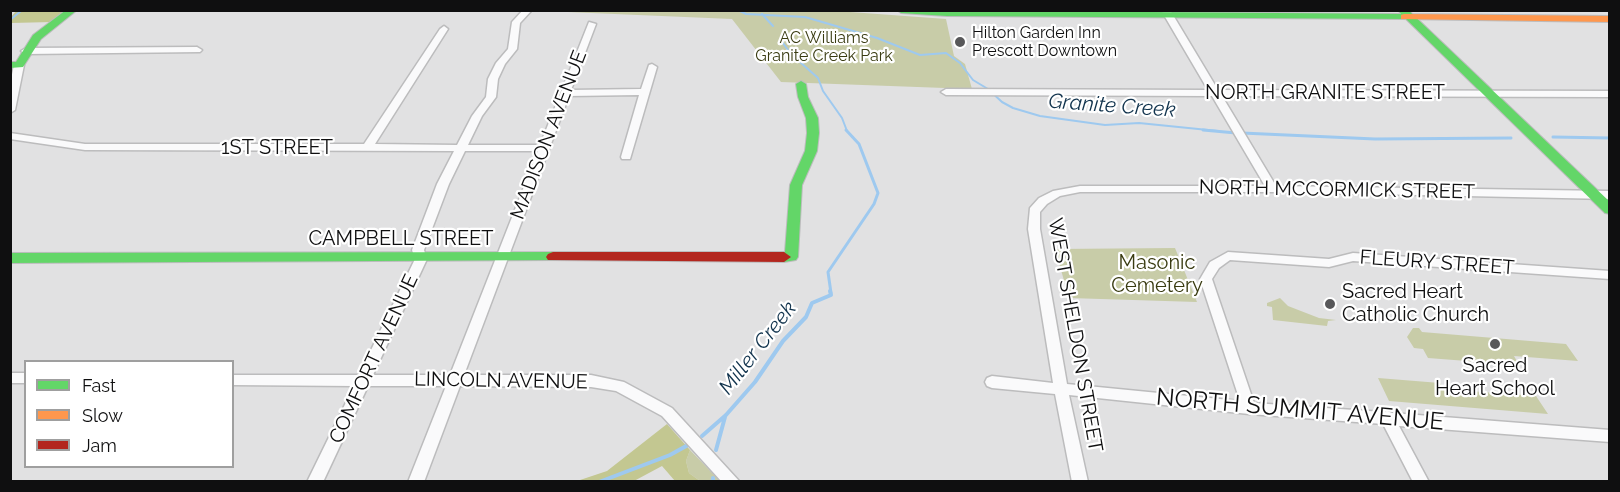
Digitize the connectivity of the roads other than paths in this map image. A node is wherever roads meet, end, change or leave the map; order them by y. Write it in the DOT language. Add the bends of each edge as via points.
graph roads {
  1 [pos="73,10"];
  2 [pos="528,10"];
  3 [pos="901,10"];
  4 [pos="1008,12"];
  5 [pos="1166,12"];
  6 [pos="1405,13"];
  7 [pos="1610,19"];
  8 [pos="592,24"];
  9 [pos="444,29"];
  10 [pos="197,50"];
  11 [pos="26,51"];
  12 [pos="15,65"];
  13 [pos="652,67"];
  14 [pos="801,84"];
  15 [pos="644,92"];
  16 [pos="946,92"];
  17 [pos="1214,92"];
  18 [pos="566,93"];
  19 [pos="1488,94"];
  20 [pos="1610,94"];
  21 [pos="10,110"];
  22 [pos="10,136"];
  23 [pos="367,148"];
  24 [pos="460,148"];
  25 [pos="544,148"];
  26 [pos="626,158"];
  27 [pos="1080,189"];
  28 [pos="1273,189"];
  29 [pos="1595,195"];
  30 [pos="1610,195"];
  31 [pos="1610,210"];
  32 [pos="10,258"];
  33 [pos="421,259"];
  34 [pos="500,259"];
  35 [pos="1610,275"];
  36 [pos="234,380"];
  37 [pos="454,380"];
  38 [pos="363,381"];
  39 [pos="992,382"];
  40 [pos="1061,390"];
  41 [pos="1248,408"];
  42 [pos="1387,417"];
  43 [pos="1610,436"];
  44 [pos="315,482"];
  45 [pos="416,482"];
  46 [pos="732,482"];
  47 [pos="1080,482"];
  48 [pos="1421,482"];
  1 -- 11 [label="main road"];
  2 -- 24 [label="street, COMFORT AVENUE" via="514,27 512,49 493,79 491,97"];
  3 -- 4 [label="main road"];
  4 -- 5 [label="main road"];
  5 -- 6 [label="main road"];
  5 -- 17 [label="street"];
  6 -- 7 [label="main road"];
  6 -- 19 [label="main road"];
  8 -- 18 [label="street, MADISON AVENUE"];
  9 -- 23 [label="street"];
  10 -- 11 [label="street"];
  11 -- 12 [label="main road"];
  12 -- 21 [label="street"];
  13 -- 15 [label="street"];
  14 -- 34 [label="main road, CAMPBELL STREET" via="813,133 811,151 796,185 791,257"];
  15 -- 18 [label="street"];
  15 -- 26 [label="street"];
  16 -- 17 [label="street, NORTH GRANITE STREET"];
  17 -- 19 [label="street, NORTH GRANITE STREET"];
  17 -- 28 [label="street"];
  18 -- 25 [label="street, MADISON AVENUE"];
  19 -- 20 [label="street, NORTH GRANITE STREET"];
  19 -- 29 [label="main road"];
  22 -- 23 [label="street, 1ST STREET" via="85,147"];
  23 -- 24 [label="street, 1ST STREET"];
  24 -- 25 [label="street, 1ST STREET"];
  24 -- 33 [label="street, COMFORT AVENUE" via="418,250"];
  25 -- 34 [label="street, MADISON AVENUE"];
  27 -- 28 [label="street, NORTH MCCORMICK STREET"];
  27 -- 40 [label="street, WEST SHELDON STREET" via="1058,193 1043,201 1034,212"];
  28 -- 29 [label="street, NORTH MCCORMICK STREET"];
  29 -- 30 [label="street, NORTH MCCORMICK STREET"];
  29 -- 31 [label="main road"];
  32 -- 33 [label="main road, CAMPBELL STREET"];
  33 -- 34 [label="main road, CAMPBELL STREET"];
  33 -- 38 [label="street, COMFORT AVENUE"];
  34 -- 37 [label="street, MADISON AVENUE"];
  35 -- 41 [label="street, FLEURY STREET" via="1353,257 1329,263 1228,256 1214,265 1206,279"];
  36 -- 38 [label="street, LINCOLN AVENUE"];
  37 -- 38 [label="street, LINCOLN AVENUE"];
  37 -- 45 [label="street, MADISON AVENUE"];
  37 -- 46 [label="street, LINCOLN AVENUE" via="591,381 619,386 667,412"];
  38 -- 44 [label="street, COMFORT AVENUE"];
  39 -- 40 [label="street, NORTH SUMMIT AVENUE"];
  40 -- 41 [label="street, NORTH SUMMIT AVENUE"];
  40 -- 47 [label="street, WEST SHELDON STREET"];
  41 -- 42 [label="street, NORTH SUMMIT AVENUE"];
  42 -- 43 [label="street, NORTH SUMMIT AVENUE"];
  42 -- 48 [label="street"];
}
